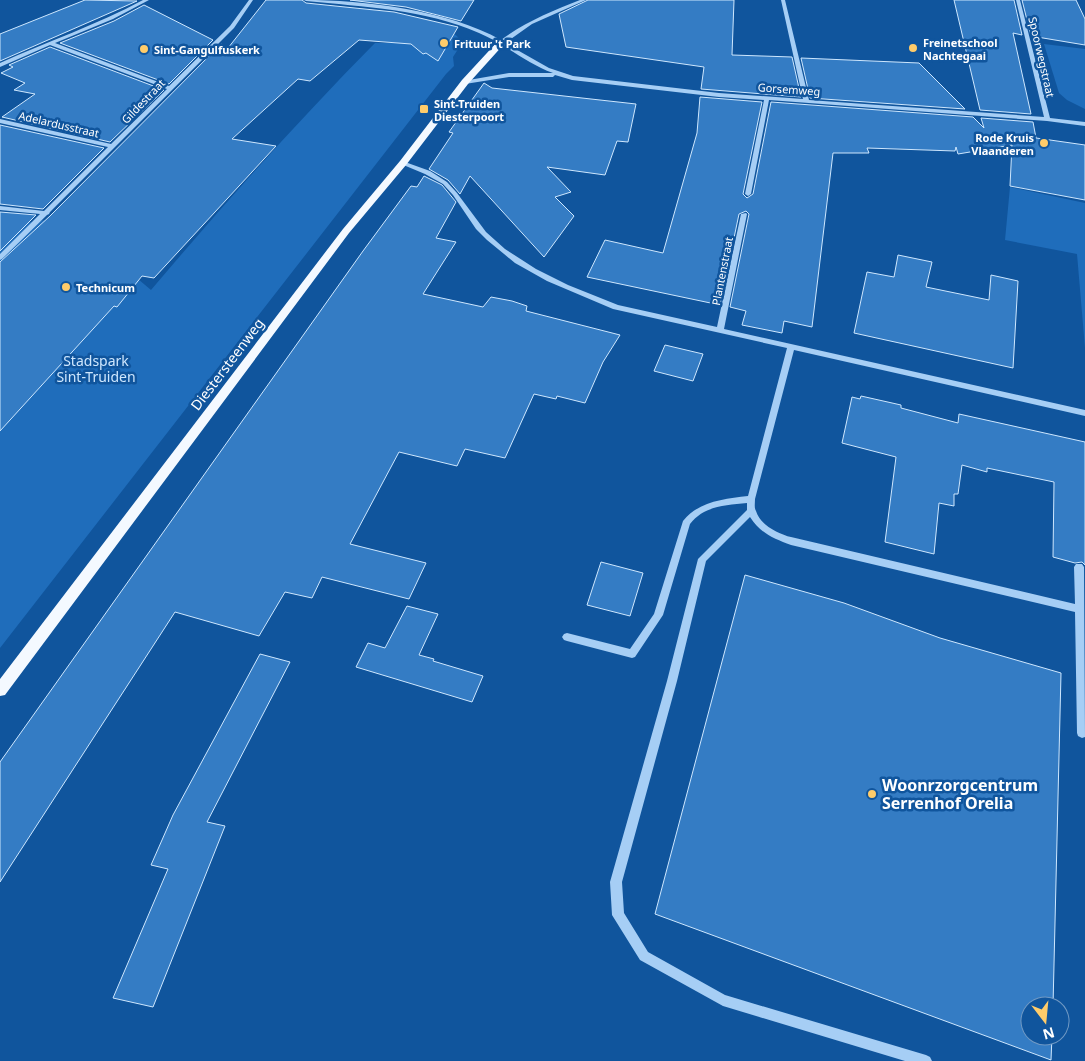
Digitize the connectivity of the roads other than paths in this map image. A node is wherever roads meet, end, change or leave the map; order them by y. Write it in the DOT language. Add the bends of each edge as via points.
graph roads {
  1 [pos="147,0"];
  2 [pos="251,0"];
  3 [pos="306,0"];
  4 [pos="584,0"];
  5 [pos="783,0"];
  6 [pos="1018,0"];
  7 [pos="569,2"];
  8 [pos="49,43"];
  9 [pos="501,43"];
  10 [pos="0,65"];
  11 [pos="558,75"];
  12 [pos="465,82"];
  13 [pos="169,88"];
  14 [pos="767,98"];
  15 [pos="806,100"];
  16 [pos="1047,119"];
  17 [pos="0,121"];
  18 [pos="1085,124"];
  19 [pos="113,146"];
  20 [pos="403,163"];
  21 [pos="748,194"];
  22 [pos="0,208"];
  23 [pos="46,213"];
  24 [pos="744,214"];
  25 [pos="0,258"];
  26 [pos="720,331"];
  27 [pos="791,347"];
  28 [pos="1085,413"];
  29 [pos="751,499"];
  30 [pos="751,511"];
  31 [pos="1079,567"];
  32 [pos="1080,609"];
  33 [pos="567,637"];
  34 [pos="0,690"];
  35 [pos="1082,733"];
  36 [pos="926,1061"];
  1 -- 8 [label="street" via="106,21"];
  2 -- 13 [label="street, Gildestraat" via="232,27"];
  3 -- 9 [label="street" via="431,16 481,32"];
  4 -- 7 [label="street"];
  5 -- 15 [label="street"];
  6 -- 16 [label="street, Spoorwegstraat"];
  7 -- 9 [label="street" via="520,28"];
  8 -- 10 [label="street"];
  8 -- 13 [label="street"];
  9 -- 11 [label="street, Gorsemweg"];
  9 -- 12 [label="main road, Diestersteenweg"];
  11 -- 12 [label="street" via="509,75"];
  11 -- 14 [label="street, Gorsemweg" via="652,88"];
  12 -- 20 [label="main road, Diestersteenweg"];
  13 -- 19 [label="street, Gildestraat"];
  14 -- 15 [label="street, Gorsemweg"];
  14 -- 21 [label="street"];
  15 -- 16 [label="street, Gorsemweg"];
  16 -- 18 [label="street, Gorsemweg"];
  17 -- 19 [label="street, Adelardusstraat"];
  19 -- 23 [label="street, Gildestraat"];
  20 -- 26 [label="street" via="432,174 449,187 487,238 511,257 566,288 616,307"];
  20 -- 34 [label="main road, Diestersteenweg" via="346,231"];
  22 -- 23 [label="street"];
  23 -- 25 [label="street, Gildestraat"];
  24 -- 26 [label="street, Plantenstraat"];
  26 -- 27 [label="street"];
  27 -- 28 [label="street"];
  27 -- 29 [label="street"];
  29 -- 30 [label="street"];
  29 -- 33 [label="street" via="714,505 691,514 658,615 632,654"];
  30 -- 32 [label="street" via="761,526 791,541"];
  30 -- 36 [label="street" via="702,559 616,882 618,914 644,956 723,1000"];
  31 -- 32 [label="street"];
  32 -- 35 [label="street"];
}
